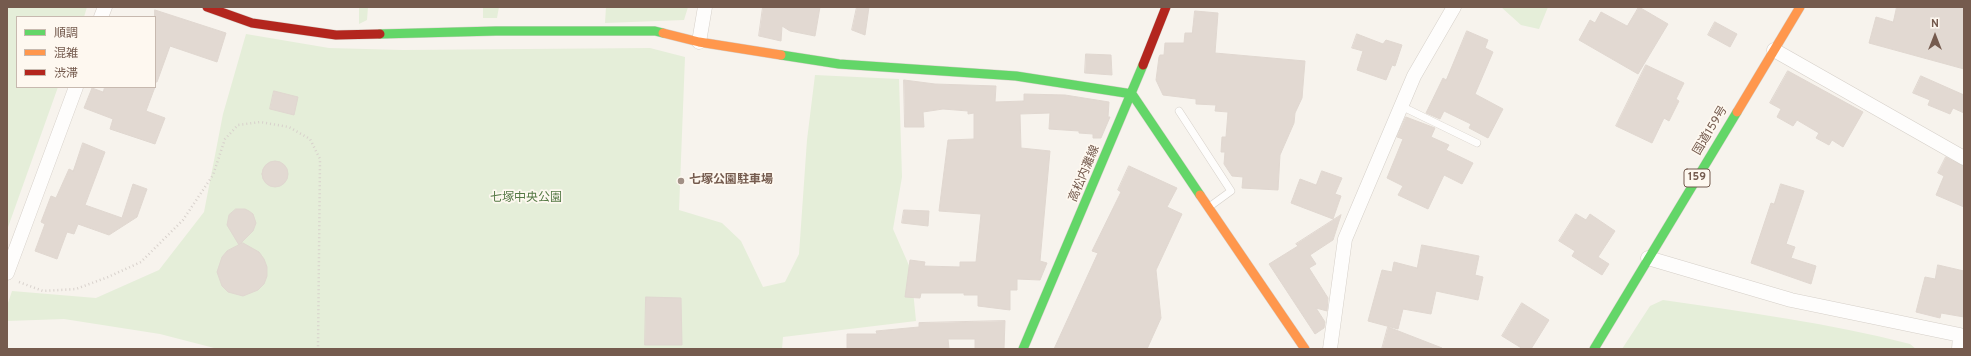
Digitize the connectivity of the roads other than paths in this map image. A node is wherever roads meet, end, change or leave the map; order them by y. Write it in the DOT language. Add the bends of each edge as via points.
graph roads {
  1 [pos="208,7"];
  2 [pos="705,7"];
  3 [pos="1166,7"];
  4 [pos="1454,7"];
  5 [pos="1800,7"];
  6 [pos="699,42"];
  7 [pos="1774,50"];
  8 [pos="76,88"];
  9 [pos="1132,94"];
  10 [pos="1401,106"];
  11 [pos="1178,111"];
  12 [pos="1477,143"];
  13 [pos="1964,158"];
  14 [pos="1209,207"];
  15 [pos="1648,258"];
  16 [pos="11,277"];
  17 [pos="1023,349"];
  18 [pos="1305,349"];
  19 [pos="1330,349"];
  20 [pos="1594,349"];
  21 [pos="1959,349"];
  1 -- 6 [label="main road" via="252,23 336,35 655,31"];
  2 -- 6 [label="street"];
  3 -- 9 [label="main road, 高松内灘線"];
  4 -- 10 [label="street" via="1414,76"];
  5 -- 7 [label="main road, 国道159号 / 159"];
  6 -- 9 [label="main road" via="839,64 1016,76"];
  7 -- 13 [label="street"];
  7 -- 15 [label="main road, 国道159号 / 159"];
  8 -- 16 [label="street"];
  9 -- 14 [label="main road"];
  9 -- 17 [label="main road, 高松内灘線"];
  10 -- 12 [label="lane"];
  10 -- 19 [label="street" via="1345,239"];
  11 -- 14 [label="lane" via="1231,191"];
  14 -- 18 [label="main road"];
  15 -- 20 [label="main road, 国道159号 / 159"];
  15 -- 21 [label="street" via="1791,300 1960,335"];
}
